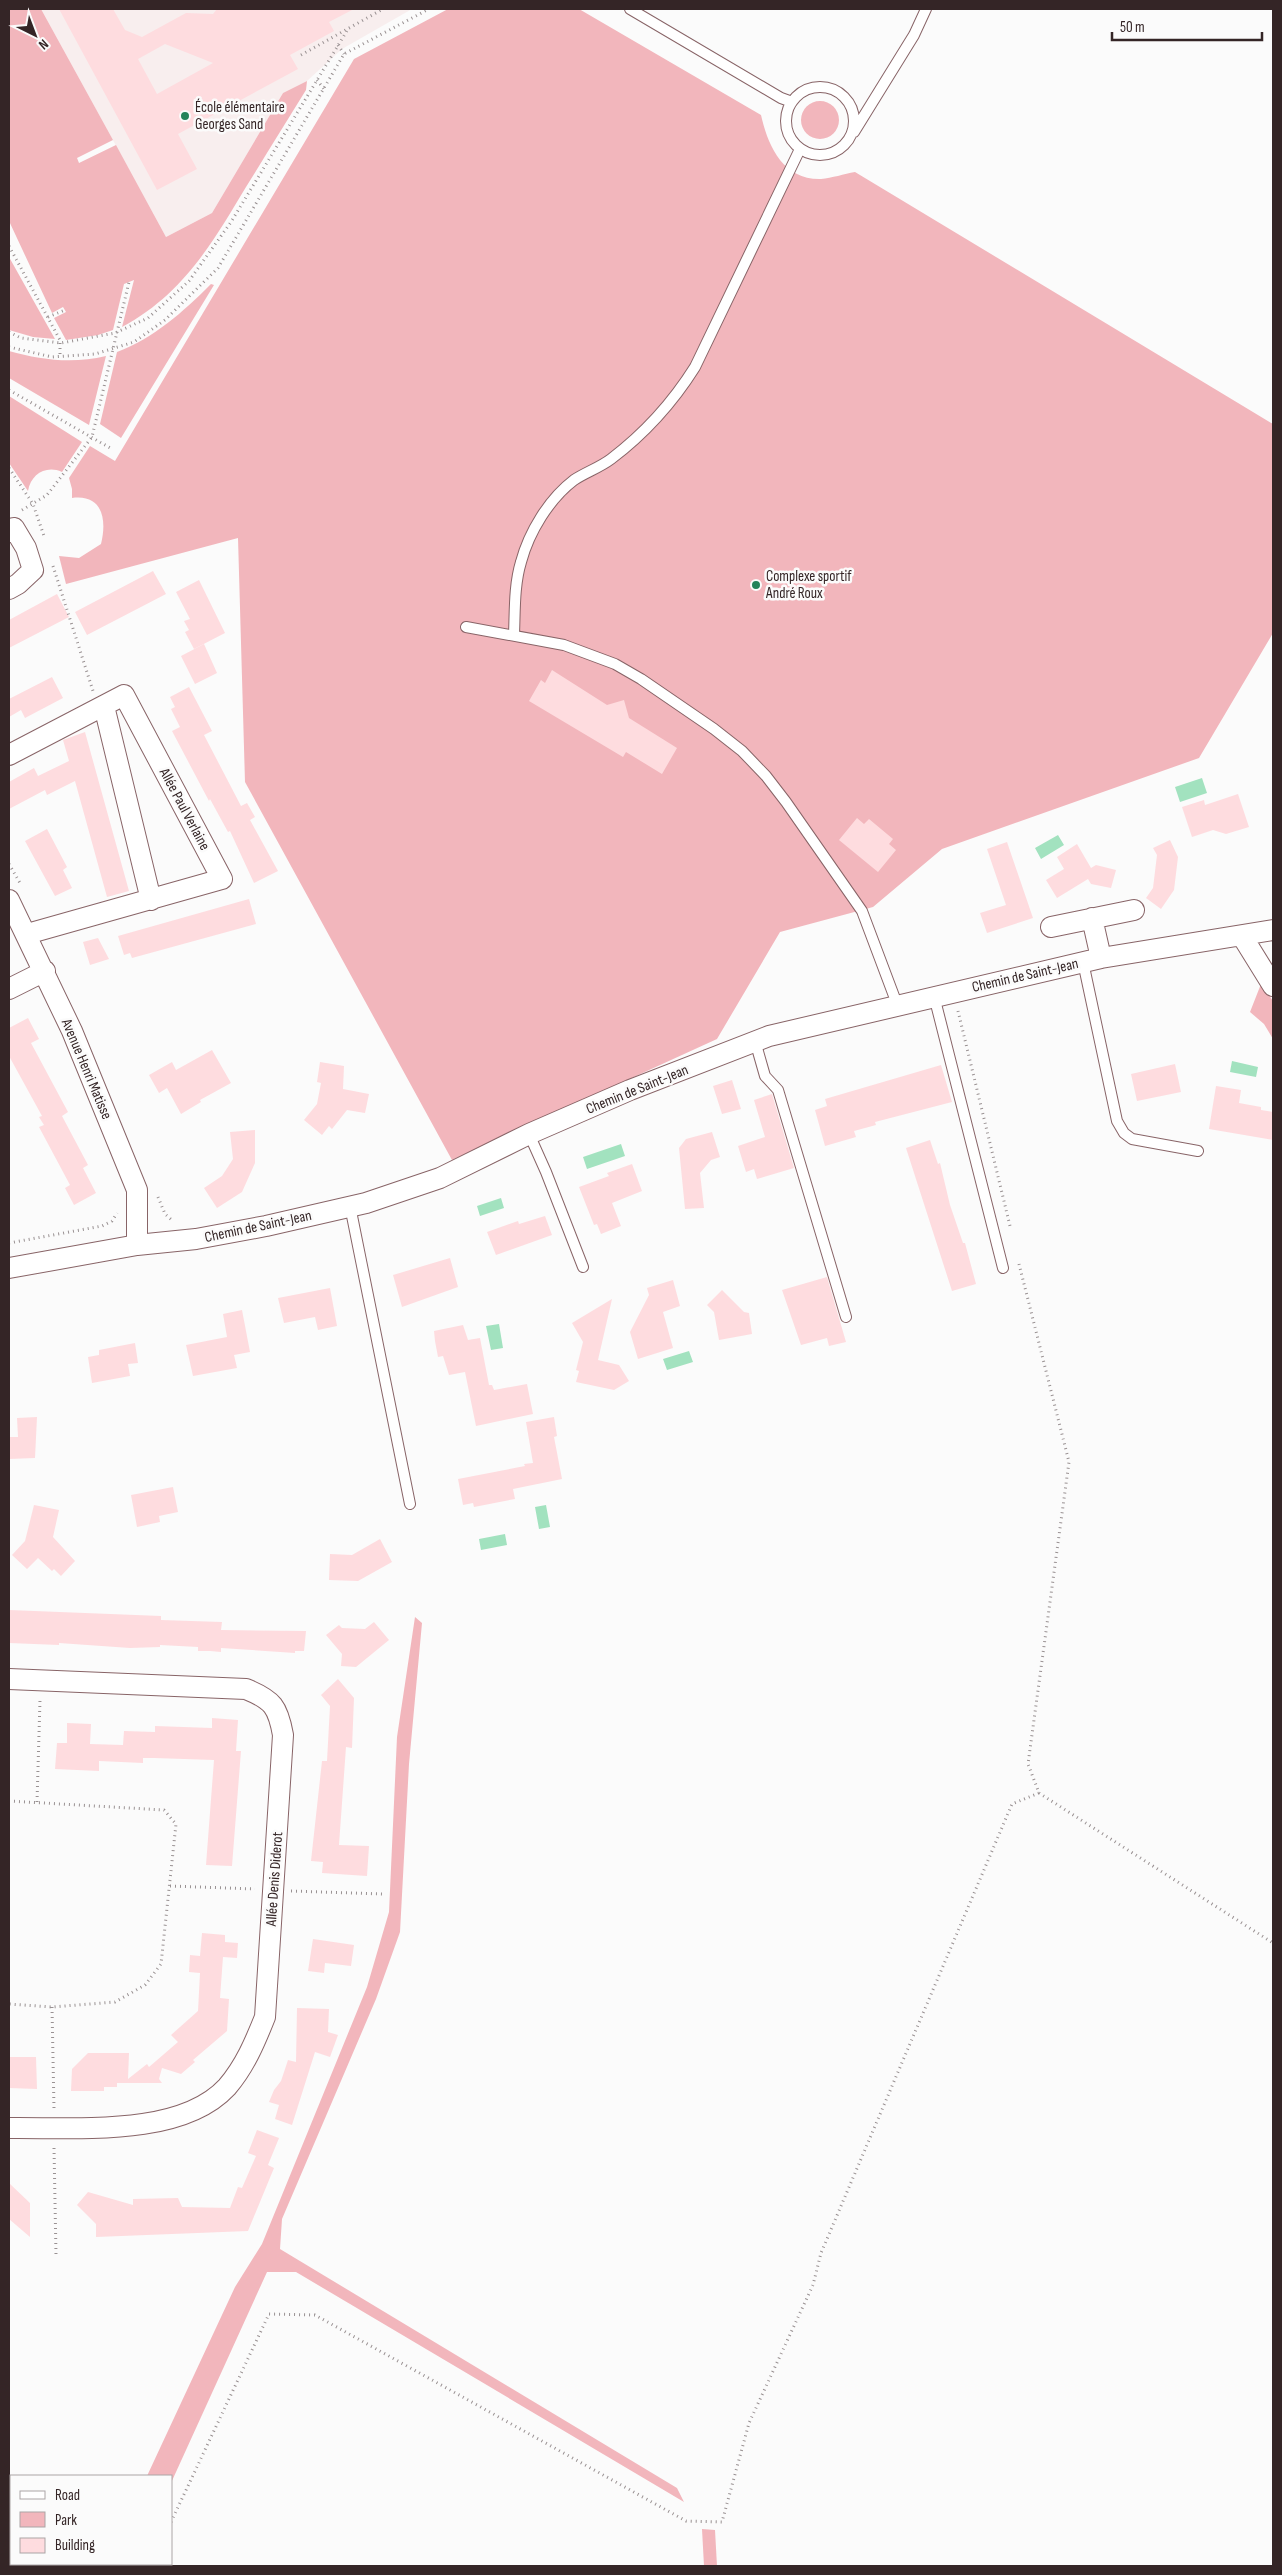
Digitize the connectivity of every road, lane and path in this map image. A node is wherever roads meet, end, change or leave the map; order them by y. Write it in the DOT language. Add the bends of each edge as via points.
graph roads {
  1 [pos="383,9"];
  2 [pos="429,9"];
  3 [pos="630,9"];
  4 [pos="926,9"];
  5 [pos="348,29"];
  6 [pos="338,45"];
  7 [pos="344,54"];
  8 [pos="301,56"];
  9 [pos="317,80"];
  10 [pos="324,89"];
  11 [pos="792,102"];
  12 [pos="850,138"];
  13 [pos="800,149"];
  14 [pos="9,246"];
  15 [pos="129,282"];
  16 [pos="65,310"];
  17 [pos="48,318"];
  18 [pos="9,332"];
  19 [pos="115,333"];
  20 [pos="61,343"];
  21 [pos="9,347"];
  22 [pos="111,349"];
  23 [pos="60,357"];
  24 [pos="9,390"];
  25 [pos="92,437"];
  26 [pos="112,449"];
  27 [pos="9,468"];
  28 [pos="33,504"];
  29 [pos="17,513"];
  30 [pos="9,532"];
  31 [pos="46,542"];
  32 [pos="52,560"];
  33 [pos="9,590"];
  34 [pos="466,627"];
  35 [pos="514,634"];
  36 [pos="101,707"];
  37 [pos="9,755"];
  38 [pos="9,900"];
  39 [pos="151,900"];
  40 [pos="1134,910"];
  41 [pos="1092,918"];
  42 [pos="1051,926"];
  43 [pos="1273,930"];
  44 [pos="27,934"];
  45 [pos="1242,936"];
  46 [pos="1092,960"];
  47 [pos="45,971"];
  48 [pos="1273,986"];
  49 [pos="9,989"];
  50 [pos="944,993"];
  51 [pos="897,1004"];
  52 [pos="755,1041"];
  53 [pos="529,1134"];
  54 [pos="1198,1151"];
  55 [pos="146,1187"];
  56 [pos="350,1206"];
  57 [pos="118,1211"];
  58 [pos="1011,1232"];
  59 [pos="196,1239"];
  60 [pos="9,1243"];
  61 [pos="137,1245"];
  62 [pos="1018,1260"];
  63 [pos="583,1267"];
  64 [pos="9,1268"];
  65 [pos="1002,1268"];
  66 [pos="846,1317"];
  67 [pos="410,1504"];
  68 [pos="9,1678"];
  69 [pos="41,1680"];
  70 [pos="1039,1792"];
  71 [pos="9,1801"];
  72 [pos="37,1802"];
  73 [pos="1273,1943"];
  74 [pos="9,2004"];
  75 [pos="9,2128"];
  76 [pos="172,2520"];
  1 -- 5 [label="path"];
  2 -- 7 [label="path"];
  3 -- 11 [label="lane"];
  4 -- 12 [label="lane" via="914,35"];
  5 -- 6 [label="path"];
  5 -- 8 [label="path"];
  6 -- 7 [label="path"];
  6 -- 9 [label="path"];
  7 -- 10 [label="path"];
  9 -- 10 [label="path"];
  9 -- 19 [label="path" via="231,222 189,281 148,318"];
  10 -- 22 [label="path" via="218,268 166,320 134,342"];
  11 -- 12 [label="lane" via="809,88 832,89 843,95 854,115"];
  11 -- 13 [label="lane" via="786,124 788,135"];
  12 -- 13 [label="lane" via="844,146 824,155 813,155"];
  13 -- 35 [label="lane" via="683,386 611,459 575,480 545,511 521,562"];
  14 -- 17 [label="path"];
  15 -- 19 [label="path"];
  16 -- 17 [label="path"];
  17 -- 20 [label="path"];
  18 -- 20 [label="path" via="21,338"];
  19 -- 20 [label="path"];
  19 -- 22 [label="path"];
  20 -- 23 [label="path"];
  21 -- 23 [label="path"];
  22 -- 23 [label="path"];
  22 -- 25 [label="path"];
  24 -- 25 [label="path"];
  25 -- 26 [label="path"];
  25 -- 28 [label="path" via="47,495"];
  27 -- 28 [label="path"];
  28 -- 29 [label="path"];
  28 -- 31 [label="path"];
  30 -- 33 [label="street" via="14,528 26,548 33,570"];
  32 -- 36 [label="path"];
  34 -- 35 [label="lane"];
  35 -- 51 [label="lane" via="564,645 615,664 714,728 742,751 786,802 862,911"];
  36 -- 37 [label="street, Allée Paul Verlaine"];
  36 -- 39 [label="street"];
  36 -- 39 [label="street, Allée Paul Verlaine" via="124,695 222,879"];
  38 -- 44 [label="street, Avenue Henri Matisse"];
  39 -- 44 [label="street, Allée Paul Verlaine"];
  40 -- 41 [label="street"];
  41 -- 42 [label="street"];
  41 -- 46 [label="street"];
  43 -- 45 [label="street, Chemin de Saint-Jean"];
  44 -- 47 [label="street, Avenue Henri Matisse"];
  45 -- 46 [label="street, Chemin de Saint-Jean"];
  45 -- 48 [label="street"];
  46 -- 50 [label="street, Chemin de Saint-Jean"];
  46 -- 54 [label="lane" via="1117,1121 1132,1140"];
  47 -- 49 [label="street"];
  47 -- 55 [label="street, Avenue Henri Matisse"];
  50 -- 51 [label="street, Chemin de Saint-Jean"];
  50 -- 58 [label="path"];
  50 -- 65 [label="lane"];
  51 -- 52 [label="street, Chemin de Saint-Jean"];
  52 -- 53 [label="street, Chemin de Saint-Jean"];
  52 -- 66 [label="lane" via="765,1076 778,1090"];
  53 -- 56 [label="street, Chemin de Saint-Jean" via="440,1178"];
  53 -- 63 [label="lane"];
  55 -- 59 [label="path" via="171,1221 185,1224 195,1232"];
  55 -- 61 [label="street, Avenue Henri Matisse"];
  56 -- 59 [label="street, Chemin de Saint-Jean"];
  56 -- 67 [label="lane"];
  57 -- 60 [label="path" via="112,1221 102,1226"];
  59 -- 61 [label="street, Chemin de Saint-Jean"];
  61 -- 64 [label="street, Chemin de Saint-Jean"];
  62 -- 70 [label="path" via="1069,1462 1028,1764"];
  68 -- 69 [label="street, Allée Denis Diderot"];
  69 -- 72 [label="path"];
  69 -- 75 [label="street, Allée Denis Diderot" via="246,1689 266,1697 279,1713 283,1735 265,2017 248,2056 226,2088 192,2111 158,2123 121,2127"];
  70 -- 73 [label="path"];
  70 -- 76 [label="path" via="1012,1804 821,2253 813,2285 749,2423 722,2522 686,2521 315,2315 269,2314"];
  71 -- 72 [label="path"];
  72 -- 74 [label="path" via="164,1810 176,1824 160,1964 145,1985 115,2002 52,2007"];
}
